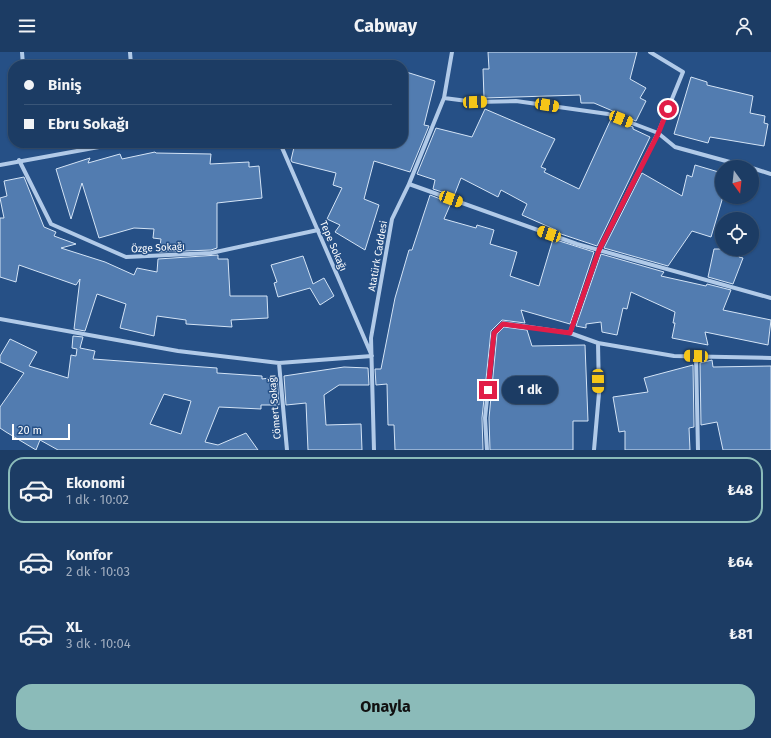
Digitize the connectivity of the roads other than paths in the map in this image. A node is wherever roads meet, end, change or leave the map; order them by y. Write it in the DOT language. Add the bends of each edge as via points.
graph roads {
  1 [pos="452,52"];
  2 [pos="650,52"];
  3 [pos="444,98"];
  4 [pos="658,134"];
  5 [pos="91,148"];
  6 [pos="282,148"];
  7 [pos="20,160"];
  8 [pos="722,160"];
  9 [pos="0,165"];
  10 [pos="759,170"];
  11 [pos="771,174"];
  12 [pos="409,184"];
  13 [pos="318,230"];
  14 [pos="599,250"];
  15 [pos="771,298"];
  16 [pos="0,319"];
  17 [pos="570,333"];
  18 [pos="598,343"];
  19 [pos="372,356"];
  20 [pos="696,356"];
  21 [pos="771,358"];
  22 [pos="279,364"];
  23 [pos="287,450"];
  24 [pos="374,450"];
  25 [pos="487,450"];
  26 [pos="594,450"];
  27 [pos="698,450"];
  1 -- 3 [label="street, Atatürk Caddesi"];
  2 -- 4 [label="street" via="683,72"];
  3 -- 4 [label="street" via="475,102 516,101 608,114"];
  3 -- 12 [label="street, Atatürk Caddesi"];
  4 -- 8 [label="street" via="675,147"];
  4 -- 14 [label="street"];
  5 -- 7 [label="street"];
  6 -- 13 [label="street, Tepe Sokağı"];
  7 -- 9 [label="street"];
  7 -- 13 [label="street, Özge Sokağı" via="52,224 126,257 210,253"];
  10 -- 11 [label="street"];
  12 -- 14 [label="street"];
  12 -- 19 [label="street, Atatürk Caddesi" via="392,219 371,338"];
  13 -- 19 [label="street, Tepe Sokağı"];
  14 -- 15 [label="street"];
  14 -- 17 [label="street"];
  16 -- 22 [label="street" via="178,352"];
  17 -- 18 [label="street"];
  17 -- 25 [label="street" via="503,324 494,333 485,418"];
  18 -- 20 [label="street" via="674,356"];
  18 -- 26 [label="street" via="599,393"];
  19 -- 22 [label="street"];
  19 -- 24 [label="street, Atatürk Caddesi"];
  20 -- 21 [label="street"];
  20 -- 27 [label="street"];
  22 -- 23 [label="street, Cömert Sokağı"];
}
